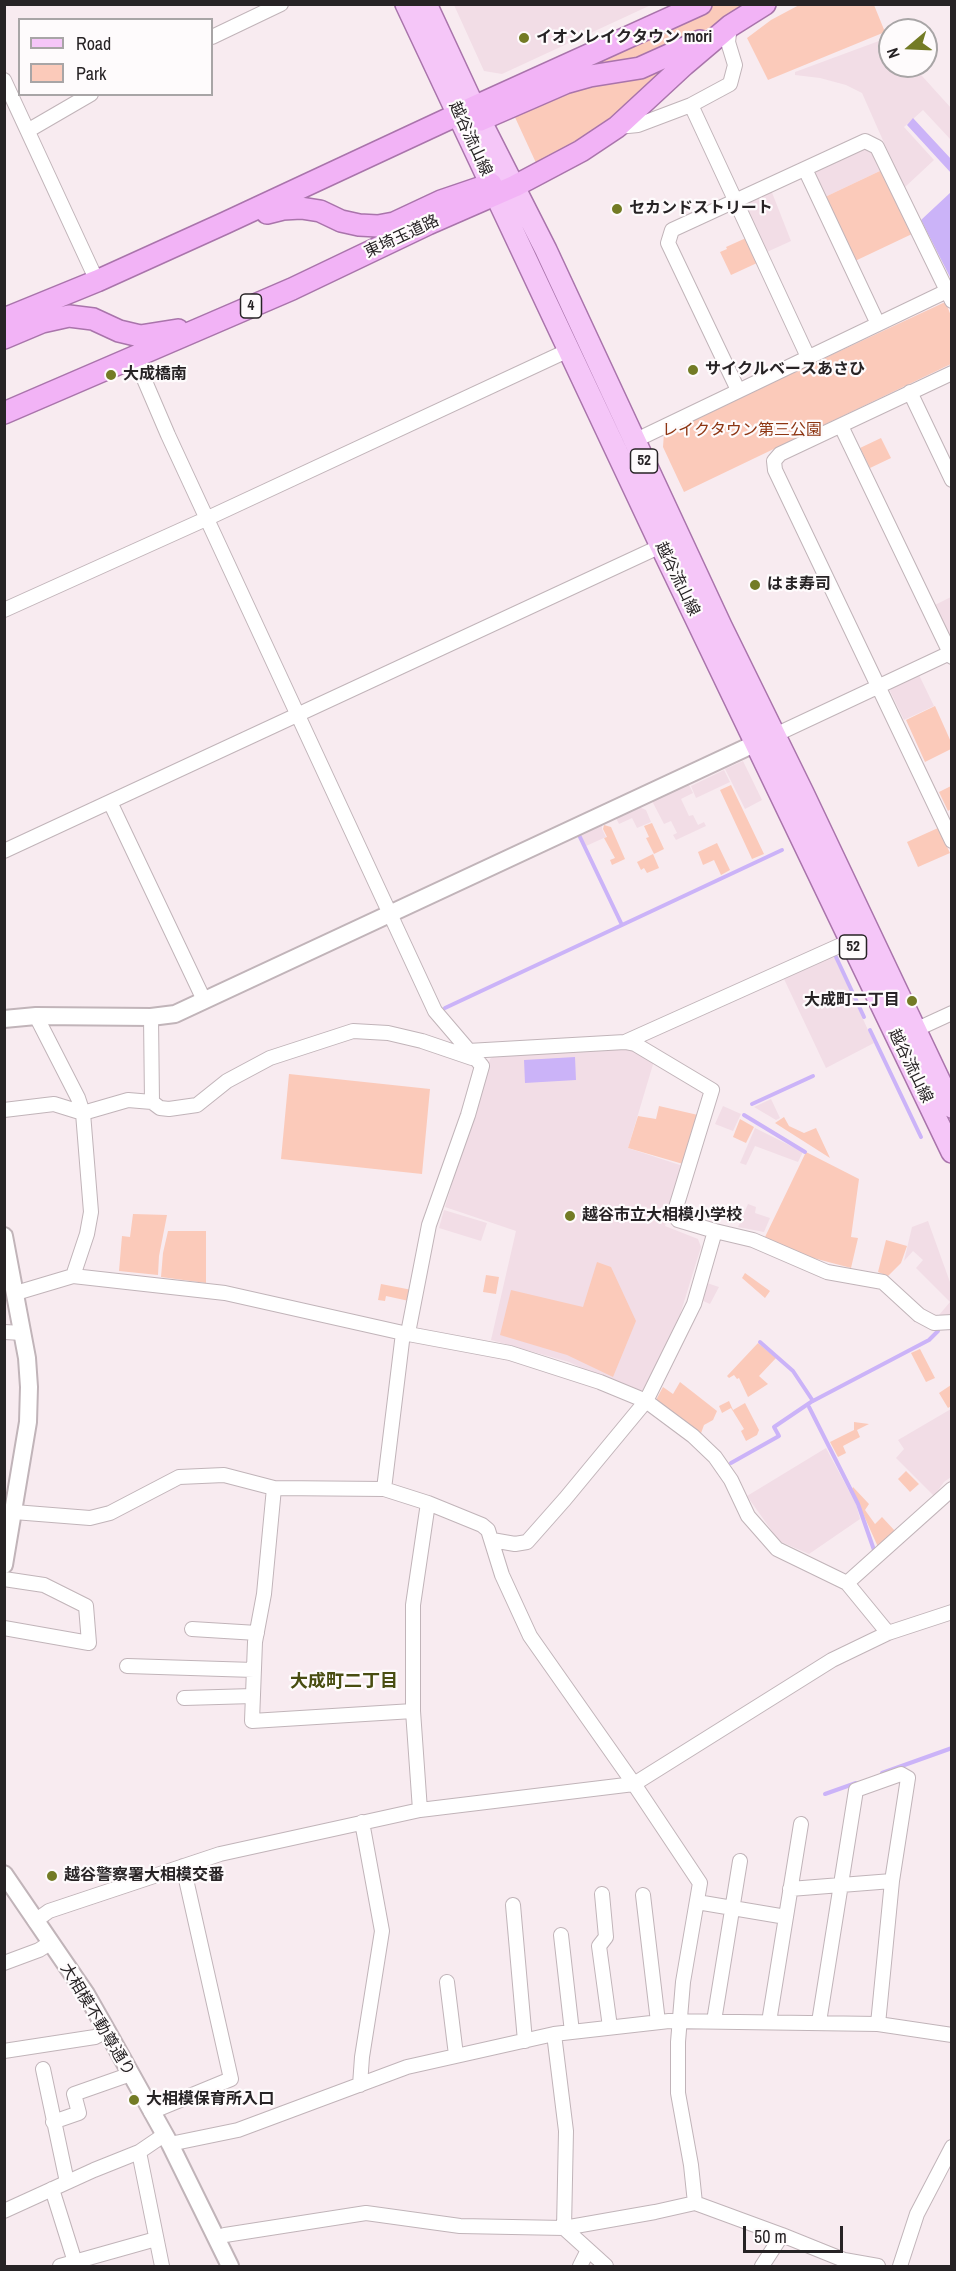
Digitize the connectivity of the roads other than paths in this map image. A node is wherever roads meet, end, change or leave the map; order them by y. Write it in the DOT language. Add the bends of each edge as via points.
graph roads {
  1 [pos="280,4"];
  2 [pos="406,4"];
  3 [pos="426,4"];
  4 [pos="701,4"];
  5 [pos="765,4"];
  6 [pos="730,26"];
  7 [pos="213,37"];
  8 [pos="4,80"];
  9 [pos="88,96"];
  10 [pos="691,105"];
  11 [pos="471,114"];
  12 [pos="617,128"];
  13 [pos="29,130"];
  14 [pos="805,169"];
  15 [pos="501,188"];
  16 [pos="736,200"];
  17 [pos="225,224"];
  18 [pos="97,281"];
  19 [pos="949,296"];
  20 [pos="225,317"];
  21 [pos="4,319"];
  22 [pos="878,324"];
  23 [pos="4,338"];
  24 [pos="569,350"];
  25 [pos="808,357"];
  26 [pos="135,358"];
  27 [pos="951,373"];
  28 [pos="738,390"];
  29 [pos="910,392"];
  30 [pos="4,413"];
  31 [pos="841,426"];
  32 [pos="634,441"];
  33 [pos="951,480"];
  34 [pos="207,518"];
  35 [pos="661,546"];
  36 [pos="4,610"];
  37 [pos="951,654"];
  38 [pos="878,687"];
  39 [pos="298,715"];
  40 [pos="765,739"];
  41 [pos="110,802"];
  42 [pos="951,841"];
  43 [pos="4,851"];
  44 [pos="390,913"];
  45 [pos="850,941"];
  46 [pos="204,1000"];
  47 [pos="951,1013"];
  48 [pos="36,1016"];
  49 [pos="151,1017"];
  50 [pos="4,1019"];
  51 [pos="915,1030"];
  52 [pos="625,1042"];
  53 [pos="468,1051"];
  54 [pos="479,1061"];
  55 [pos="152,1102"];
  56 [pos="951,1107"];
  57 [pos="4,1110"];
  58 [pos="83,1113"];
  59 [pos="951,1152"];
  60 [pos="714,1231"];
  61 [pos="4,1236"];
  62 [pos="73,1276"];
  63 [pos="16,1293"];
  64 [pos="951,1322"];
  65 [pos="4,1332"];
  66 [pos="23,1333"];
  67 [pos="406,1333"];
  68 [pos="646,1401"];
  69 [pos="12,1477"];
  70 [pos="274,1488"];
  71 [pos="384,1489"];
  72 [pos="951,1489"];
  73 [pos="428,1503"];
  74 [pos="14,1512"];
  75 [pos="492,1540"];
  76 [pos="4,1565"];
  77 [pos="4,1579"];
  78 [pos="847,1583"];
  79 [pos="951,1612"];
  80 [pos="4,1628"];
  81 [pos="192,1629"];
  82 [pos="256,1633"];
  83 [pos="888,1633"];
  84 [pos="128,1666"];
  85 [pos="254,1670"];
  86 [pos="253,1696"];
  87 [pos="184,1698"];
  88 [pos="413,1711"];
  89 [pos="634,1784"];
  90 [pos="420,1810"];
  91 [pos="362,1822"];
  92 [pos="801,1824"];
  93 [pos="740,1861"];
  94 [pos="183,1866"];
  95 [pos="4,1874"];
  96 [pos="892,1881"];
  97 [pos="840,1886"];
  98 [pos="790,1889"];
  99 [pos="602,1894"];
  100 [pos="643,1895"];
  101 [pos="697,1902"];
  102 [pos="513,1905"];
  103 [pos="734,1908"];
  104 [pos="786,1917"];
  105 [pos="35,1921"];
  106 [pos="561,1935"];
  107 [pos="50,1943"];
  108 [pos="4,1963"];
  109 [pos="447,1982"];
  110 [pos="678,2021"];
  111 [pos="714,2021"];
  112 [pos="658,2022"];
  113 [pos="769,2022"];
  114 [pos="819,2022"];
  115 [pos="878,2024"];
  116 [pos="610,2027"];
  117 [pos="107,2031"];
  118 [pos="572,2031"];
  119 [pos="554,2034"];
  120 [pos="951,2035"];
  121 [pos="525,2041"];
  122 [pos="4,2051"];
  123 [pos="456,2055"];
  124 [pos="43,2069"];
  125 [pos="131,2074"];
  126 [pos="360,2085"];
  127 [pos="151,2112"];
  128 [pos="53,2122"];
  129 [pos="167,2139"];
  130 [pos="951,2147"];
  131 [pos="139,2152"];
  132 [pos="67,2182"];
  133 [pos="52,2189"];
  134 [pos="695,2203"];
  135 [pos="4,2211"];
  136 [pos="564,2228"];
  137 [pos="782,2235"];
  138 [pos="216,2238"];
  139 [pos="156,2239"];
  140 [pos="588,2250"];
  141 [pos="75,2262"];
  142 [pos="60,2266"];
  143 [pos="162,2266"];
  144 [pos="230,2266"];
  145 [pos="580,2266"];
  146 [pos="606,2266"];
  147 [pos="762,2266"];
  148 [pos="878,2266"];
  149 [pos="900,2266"];
  1 -- 7 [label="street"];
  2 -- 11 [label="main road, 越谷流山線 / 52"];
  3 -- 11 [label="main road, 越谷流山線 / 52"];
  4 -- 11 [label="highway, 4"];
  5 -- 6 [label="highway, 東埼玉道路 / 4"];
  6 -- 10 [label="street" via="728,42 735,65 730,84"];
  6 -- 11 [label="highway, 4" via="640,68 590,76"];
  6 -- 12 [label="highway, 東埼玉道路 / 4"];
  8 -- 13 [label="street"];
  9 -- 13 [label="street"];
  10 -- 12 [label="street" via="639,125"];
  10 -- 16 [label="street"];
  11 -- 15 [label="main road, 越谷流山線 / 52"];
  11 -- 17 [label="highway, 4"];
  12 -- 15 [label="highway, 東埼玉道路 / 4" via="581,151"];
  13 -- 18 [label="street"];
  14 -- 16 [label="street"];
  14 -- 19 [label="street" via="866,141 877,147"];
  14 -- 22 [label="street"];
  15 -- 17 [label="highway, 4" via="441,201 394,223 378,226 341,221 320,211 301,208"];
  15 -- 20 [label="highway, 東埼玉道路 / 4"];
  15 -- 24 [label="main road, 越谷流山線 / 52"];
  15 -- 32 [label="main road, 越谷流山線 / 52"];
  16 -- 25 [label="street"];
  16 -- 28 [label="street" via="672,230 668,243"];
  17 -- 18 [label="highway, 4"];
  18 -- 21 [label="highway, 4"];
  19 -- 22 [label="street"];
  20 -- 23 [label="highway, 4" via="140,336 93,319 69,316"];
  20 -- 26 [label="highway, 東埼玉道路 / 4"];
  22 -- 25 [label="street"];
  24 -- 34 [label="street"];
  24 -- 35 [label="main road, 越谷流山線 / 52"];
  25 -- 28 [label="street"];
  26 -- 30 [label="highway, 東埼玉道路 / 4"];
  26 -- 34 [label="street"];
  27 -- 29 [label="street"];
  28 -- 32 [label="street"];
  29 -- 31 [label="street"];
  29 -- 33 [label="street"];
  31 -- 37 [label="street"];
  31 -- 38 [label="street" via="780,454 774,461 775,470"];
  32 -- 40 [label="main road, 越谷流山線 / 52"];
  34 -- 36 [label="street"];
  34 -- 39 [label="street"];
  35 -- 39 [label="street"];
  35 -- 40 [label="main road, 越谷流山線 / 52"];
  37 -- 38 [label="street"];
  38 -- 40 [label="street"];
  38 -- 42 [label="street"];
  39 -- 41 [label="street"];
  39 -- 44 [label="street"];
  40 -- 44 [label="street"];
  40 -- 45 [label="main road, 越谷流山線 / 52"];
  40 -- 51 [label="main road, 越谷流山線 / 52"];
  41 -- 43 [label="street"];
  41 -- 46 [label="street"];
  44 -- 46 [label="street"];
  44 -- 53 [label="street" via="435,1011"];
  45 -- 52 [label="street"];
  45 -- 59 [label="main road, 越谷流山線 / 52"];
  46 -- 49 [label="street" via="170,1016"];
  47 -- 51 [label="street"];
  48 -- 49 [label="street"];
  48 -- 50 [label="street"];
  48 -- 58 [label="street"];
  49 -- 55 [label="street"];
  51 -- 56 [label="main road, 越谷流山線 / 52"];
  52 -- 53 [label="street"];
  52 -- 60 [label="street" via="635,1044 712,1090 674,1214 678,1220"];
  53 -- 54 [label="street"];
  54 -- 55 [label="street" via="422,1041 388,1033 353,1031 270,1058 227,1081 197,1105 169,1109"];
  54 -- 67 [label="street" via="482,1066 477,1087 429,1226"];
  55 -- 58 [label="street" via="128,1100"];
  57 -- 58 [label="street" via="54,1104"];
  58 -- 62 [label="street" via="91,1212"];
  60 -- 64 [label="street" via="753,1240 827,1272 883,1282 919,1315 934,1323"];
  60 -- 68 [label="street" via="694,1304"];
  61 -- 63 [label="street"];
  62 -- 63 [label="street"];
  62 -- 67 [label="street" via="225,1293"];
  63 -- 66 [label="street"];
  65 -- 66 [label="street"];
  66 -- 69 [label="street" via="29,1386 28,1422"];
  67 -- 68 [label="street" via="510,1353"];
  67 -- 71 [label="street"];
  68 -- 75 [label="street" via="527,1542"];
  68 -- 78 [label="street" via="715,1457 748,1516 777,1549"];
  69 -- 74 [label="street"];
  70 -- 71 [label="street"];
  70 -- 74 [label="street" via="224,1475 179,1477 110,1514 90,1518"];
  70 -- 82 [label="street" via="264,1594"];
  71 -- 73 [label="street"];
  72 -- 78 [label="street"];
  73 -- 75 [label="street" via="482,1525"];
  73 -- 88 [label="street" via="413,1605"];
  74 -- 76 [label="street"];
  75 -- 89 [label="street" via="502,1575 530,1636"];
  77 -- 80 [label="street" via="44,1585 86,1606 89,1643"];
  78 -- 83 [label="street"];
  79 -- 83 [label="street"];
  81 -- 82 [label="street"];
  82 -- 85 [label="street"];
  83 -- 89 [label="street" via="832,1660"];
  84 -- 85 [label="street"];
  85 -- 86 [label="street"];
  86 -- 87 [label="street"];
  86 -- 88 [label="street" via="252,1721"];
  88 -- 90 [label="street"];
  89 -- 90 [label="street"];
  89 -- 101 [label="street" via="700,1883"];
  90 -- 91 [label="street"];
  91 -- 94 [label="street"];
  91 -- 126 [label="street" via="382,1931"];
  92 -- 98 [label="street"];
  93 -- 103 [label="street"];
  94 -- 105 [label="street" via="49,1911"];
  94 -- 127 [label="street" via="231,2079"];
  95 -- 105 [label="street, 大相模不動尊通り"];
  96 -- 97 [label="street"];
  96 -- 97 [label="street" via="908,1778 901,1774 856,1790"];
  96 -- 115 [label="street"];
  97 -- 98 [label="street"];
  97 -- 114 [label="street"];
  98 -- 104 [label="street"];
  99 -- 116 [label="street" via="606,1937 599,1946"];
  100 -- 112 [label="street"];
  101 -- 103 [label="street"];
  101 -- 110 [label="street"];
  102 -- 121 [label="street"];
  103 -- 104 [label="street"];
  103 -- 111 [label="street"];
  104 -- 113 [label="street"];
  105 -- 107 [label="street, 大相模不動尊通り"];
  106 -- 118 [label="street"];
  107 -- 108 [label="street"];
  107 -- 117 [label="street, 大相模不動尊通り"];
  109 -- 123 [label="street"];
  110 -- 111 [label="street"];
  110 -- 112 [label="street"];
  110 -- 134 [label="street" via="678,2093"];
  111 -- 113 [label="street"];
  112 -- 116 [label="street"];
  113 -- 114 [label="street"];
  114 -- 115 [label="street"];
  115 -- 120 [label="street"];
  116 -- 118 [label="street"];
  117 -- 122 [label="street" via="95,2037"];
  117 -- 125 [label="street, 大相模不動尊通り"];
  118 -- 119 [label="street"];
  119 -- 121 [label="street"];
  119 -- 136 [label="street" via="566,2131"];
  121 -- 123 [label="street"];
  123 -- 126 [label="street" via="407,2067"];
  124 -- 128 [label="street"];
  125 -- 127 [label="street, 大相模不動尊通り"];
  125 -- 128 [label="street" via="74,2094 79,2113"];
  126 -- 129 [label="street" via="238,2130"];
  127 -- 129 [label="street, 大相模不動尊通り"];
  128 -- 132 [label="street"];
  129 -- 131 [label="street"];
  129 -- 138 [label="street, 大相模不動尊通り"];
  130 -- 149 [label="street" via="917,2214"];
  131 -- 132 [label="street"];
  131 -- 139 [label="street"];
  132 -- 133 [label="street"];
  133 -- 135 [label="street"];
  133 -- 141 [label="street"];
  134 -- 136 [label="street"];
  134 -- 137 [label="street"];
  136 -- 138 [label="street" via="460,2226 366,2213"];
  136 -- 140 [label="street"];
  137 -- 147 [label="street"];
  137 -- 148 [label="street" via="844,2260"];
  138 -- 144 [label="street, 大相模不動尊通り"];
  139 -- 141 [label="street"];
  139 -- 143 [label="street"];
  140 -- 145 [label="street"];
  140 -- 146 [label="street"];
  141 -- 142 [label="street"];
}
